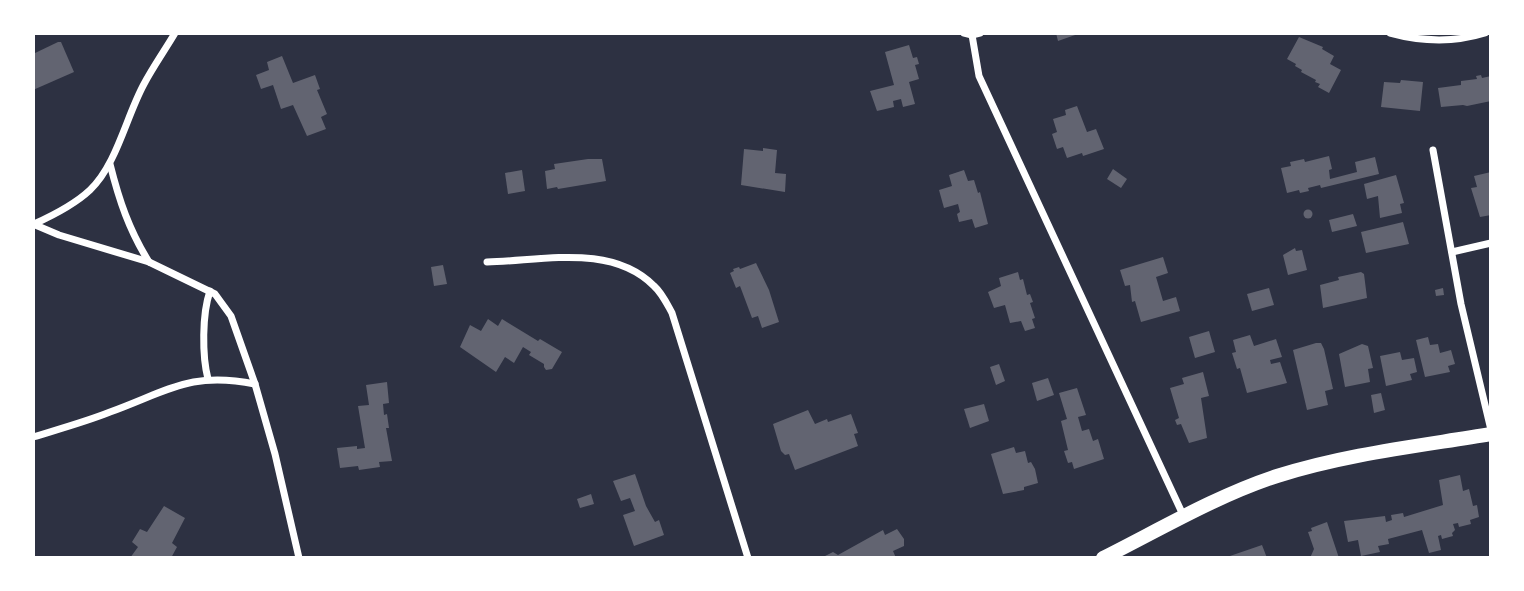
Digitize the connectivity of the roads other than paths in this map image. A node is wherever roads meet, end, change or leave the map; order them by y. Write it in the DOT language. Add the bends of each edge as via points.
graph roads {
  1 [pos="175,33"];
  2 [pos="1390,33"];
  3 [pos="1485,33"];
  4 [pos="972,34"];
  5 [pos="1433,150"];
  6 [pos="110,164"];
  7 [pos="34,224"];
  8 [pos="1491,243"];
  9 [pos="1452,252"];
  10 [pos="149,262"];
  11 [pos="487,262"];
  12 [pos="210,291"];
  13 [pos="208,379"];
  14 [pos="255,384"];
  15 [pos="1491,432"];
  16 [pos="33,437"];
  17 [pos="1184,517"];
  18 [pos="299,558"];
  19 [pos="748,558"];
  20 [pos="1103,558"];
  1 -- 6 [label="street" via="144,84"];
  2 -- 3 [label="street" via="1444,42"];
  4 -- 17 [label="street" via="979,76"];
  5 -- 9 [label="street"];
  6 -- 7 [label="street" via="92,189"];
  6 -- 10 [label="street" via="124,217"];
  7 -- 10 [label="street"];
  8 -- 9 [label="street"];
  9 -- 15 [label="street"];
  10 -- 12 [label="street"];
  11 -- 19 [label="street" via="595,258 618,263 660,292 672,313"];
  12 -- 13 [label="street" via="205,314"];
  12 -- 14 [label="street" via="230,316"];
  13 -- 14 [label="street"];
  13 -- 16 [label="street" via="176,385"];
  14 -- 18 [label="street"];
  15 -- 17 [label="main road" via="1322,463 1274,477"];
  17 -- 20 [label="main road"];
}
